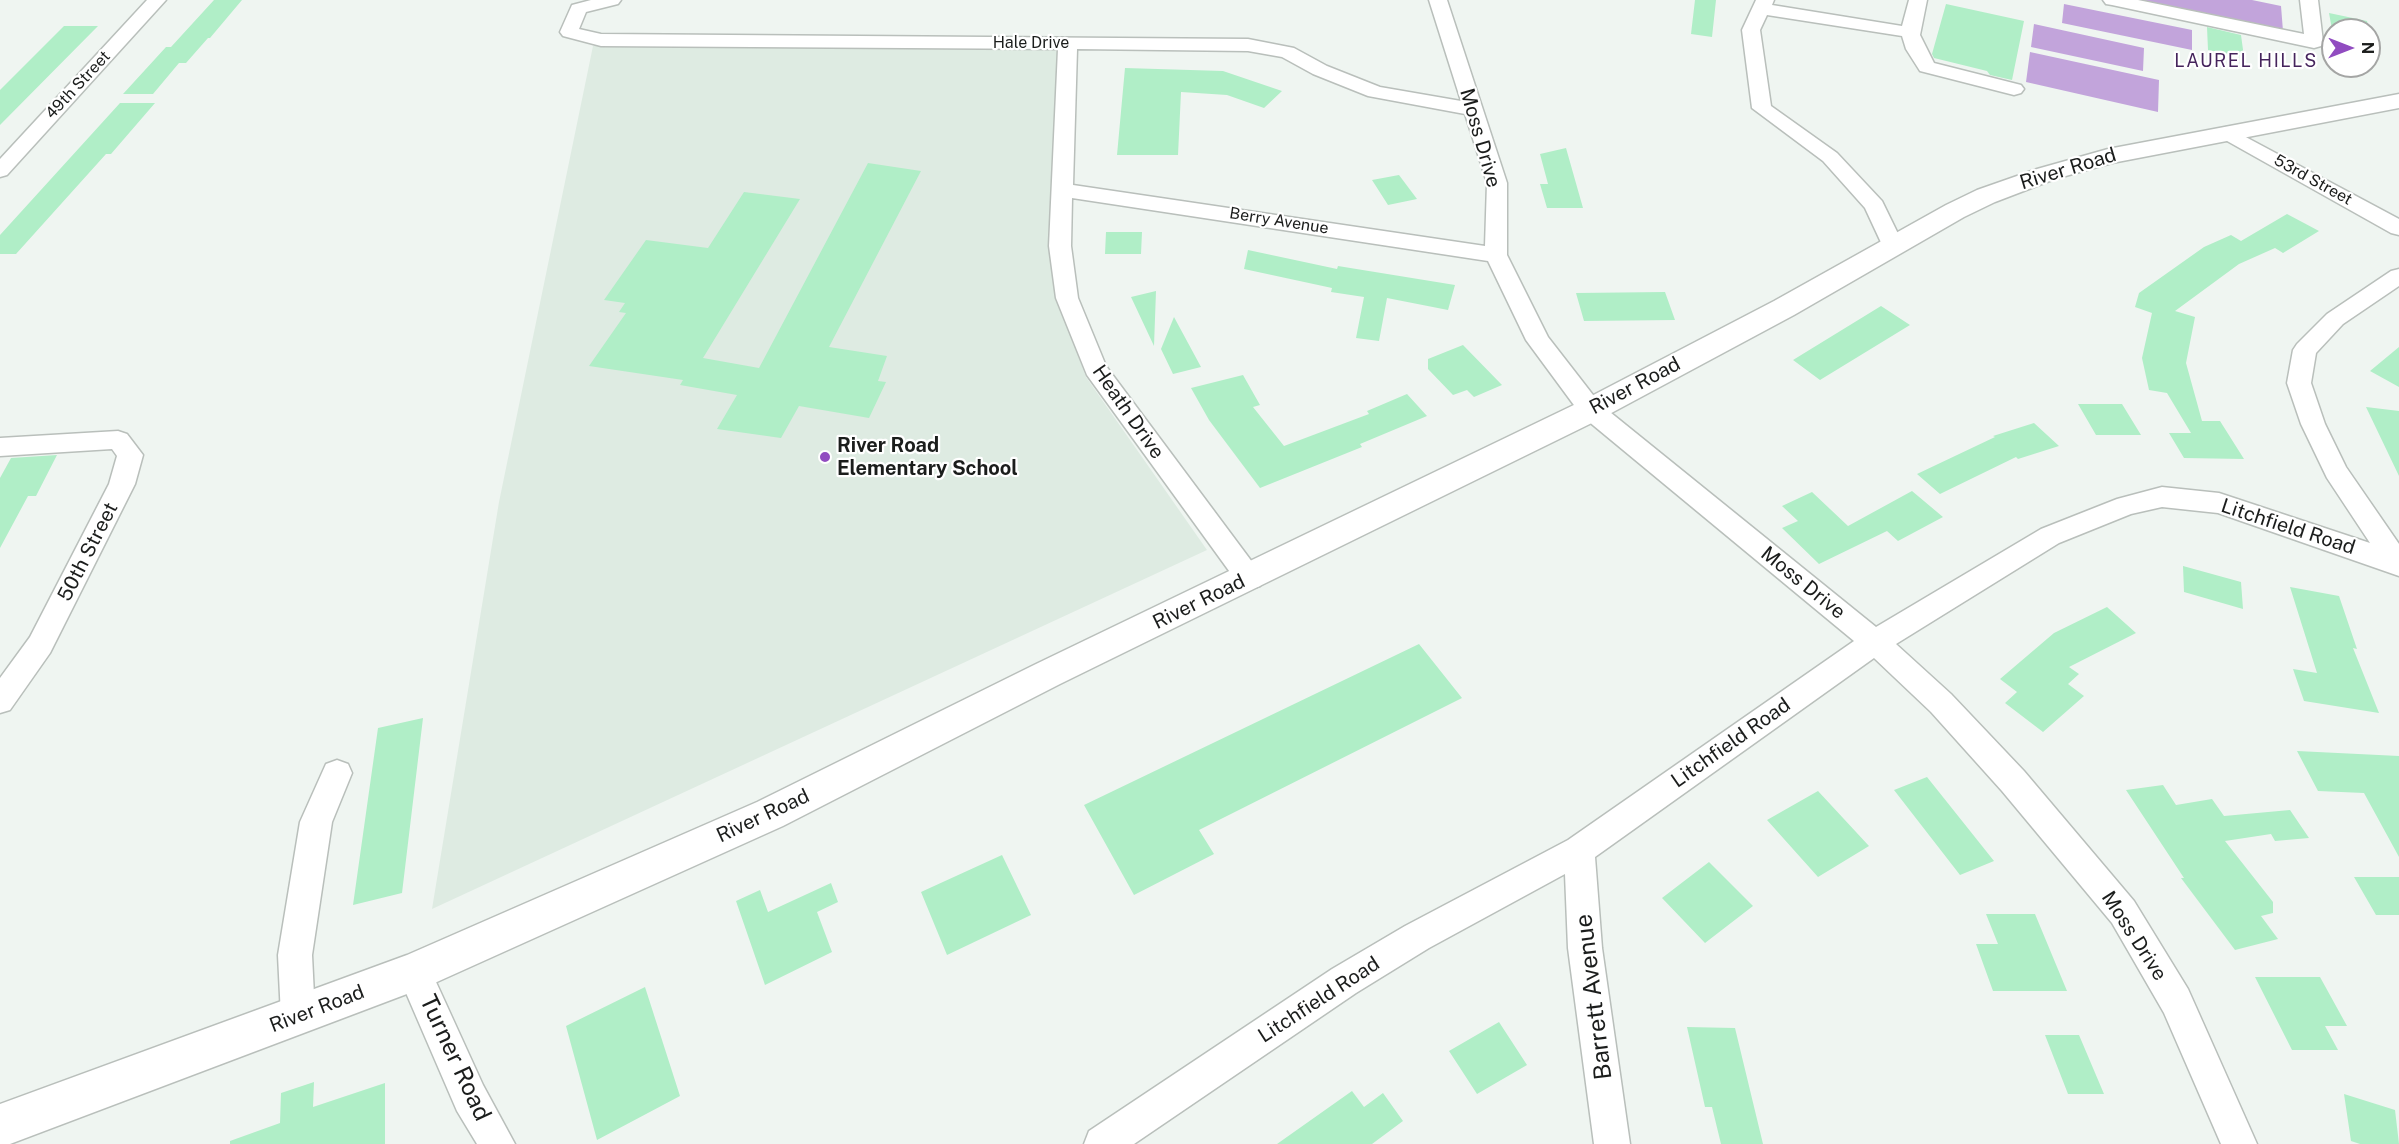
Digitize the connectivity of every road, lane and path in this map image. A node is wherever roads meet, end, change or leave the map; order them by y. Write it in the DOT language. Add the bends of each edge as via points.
graph roads {
  1 [pos="157,0"];
  2 [pos="612,0"];
  3 [pos="1438,0"];
  4 [pos="1918,0"];
  5 [pos="2112,0"];
  6 [pos="2309,0"];
  7 [pos="1773,5"];
  8 [pos="1908,32"];
  9 [pos="1068,43"];
  10 [pos="2014,89"];
  11 [pos="2399,101"];
  12 [pos="1472,109"];
  13 [pos="2227,133"];
  14 [pos="0,171"];
  15 [pos="1062,190"];
  16 [pos="2399,228"];
  17 [pos="1893,246"];
  18 [pos="1496,255"];
  19 [pos="2399,276"];
  20 [pos="1591,410"];
  21 [pos="0,447"];
  22 [pos="2398,563"];
  23 [pos="1250,578"];
  24 [pos="1875,642"];
  25 [pos="0,701"];
  26 [pos="337,773"];
  27 [pos="1579,850"];
  28 [pos="414,972"];
  29 [pos="298,1016"];
  30 [pos="0,1126"];
  31 [pos="496,1144"];
  32 [pos="1102,1144"];
  33 [pos="1612,1144"];
  34 [pos="2239,1144"];
  1 -- 14 [label="street, 49th Street"];
  2 -- 9 [label="street, Hale Drive" via="578,9 569,32 601,40"];
  3 -- 12 [label="street, Moss Drive"];
  4 -- 8 [label="street"];
  5 -- 6 [label="street" via="2314,42"];
  7 -- 8 [label="street"];
  7 -- 17 [label="street" via="1752,30 1762,108 1830,157 1875,206"];
  8 -- 10 [label="street" via="1927,68"];
  9 -- 12 [label="street, Hale Drive" via="1248,45 1287,52 1375,92"];
  9 -- 15 [label="street, Heath Drive"];
  11 -- 13 [label="main road, River Road"];
  12 -- 18 [label="street, Moss Drive" via="1497,183"];
  13 -- 16 [label="street, 53rd Street"];
  13 -- 17 [label="main road, River Road" via="2108,156 2046,174 1986,196"];
  15 -- 18 [label="street, Berry Avenue"];
  15 -- 23 [label="street, Heath Drive" via="1060,246 1067,298 1095,369"];
  17 -- 20 [label="main road, River Road"];
  18 -- 20 [label="street, Moss Drive" via="1538,340"];
  19 -- 22 [label="street" via="2335,319 2305,350 2299,383 2336,471"];
  20 -- 23 [label="main road, River Road"];
  20 -- 24 [label="street, Moss Drive"];
  21 -- 25 [label="street, 50th Street" via="118,440 130,455 122,484 40,645"];
  22 -- 24 [label="street, Litchfield Road" via="2219,503 2162,497 2126,506 2050,536"];
  23 -- 28 [label="main road, River Road" via="770,814"];
  24 -- 27 [label="street, Litchfield Road"];
  24 -- 34 [label="street, Moss Drive" via="1941,703 2013,781 2123,912 2176,1001"];
  26 -- 29 [label="street" via="314,833 295,955"];
  27 -- 32 [label="street, Litchfield Road" via="1344,981"];
  27 -- 33 [label="street, Barrett Avenue" via="1585,948"];
  28 -- 29 [label="main road, River Road"];
  28 -- 31 [label="street, Turner Road" via="470,1098"];
  29 -- 30 [label="main road, River Road"];
}
